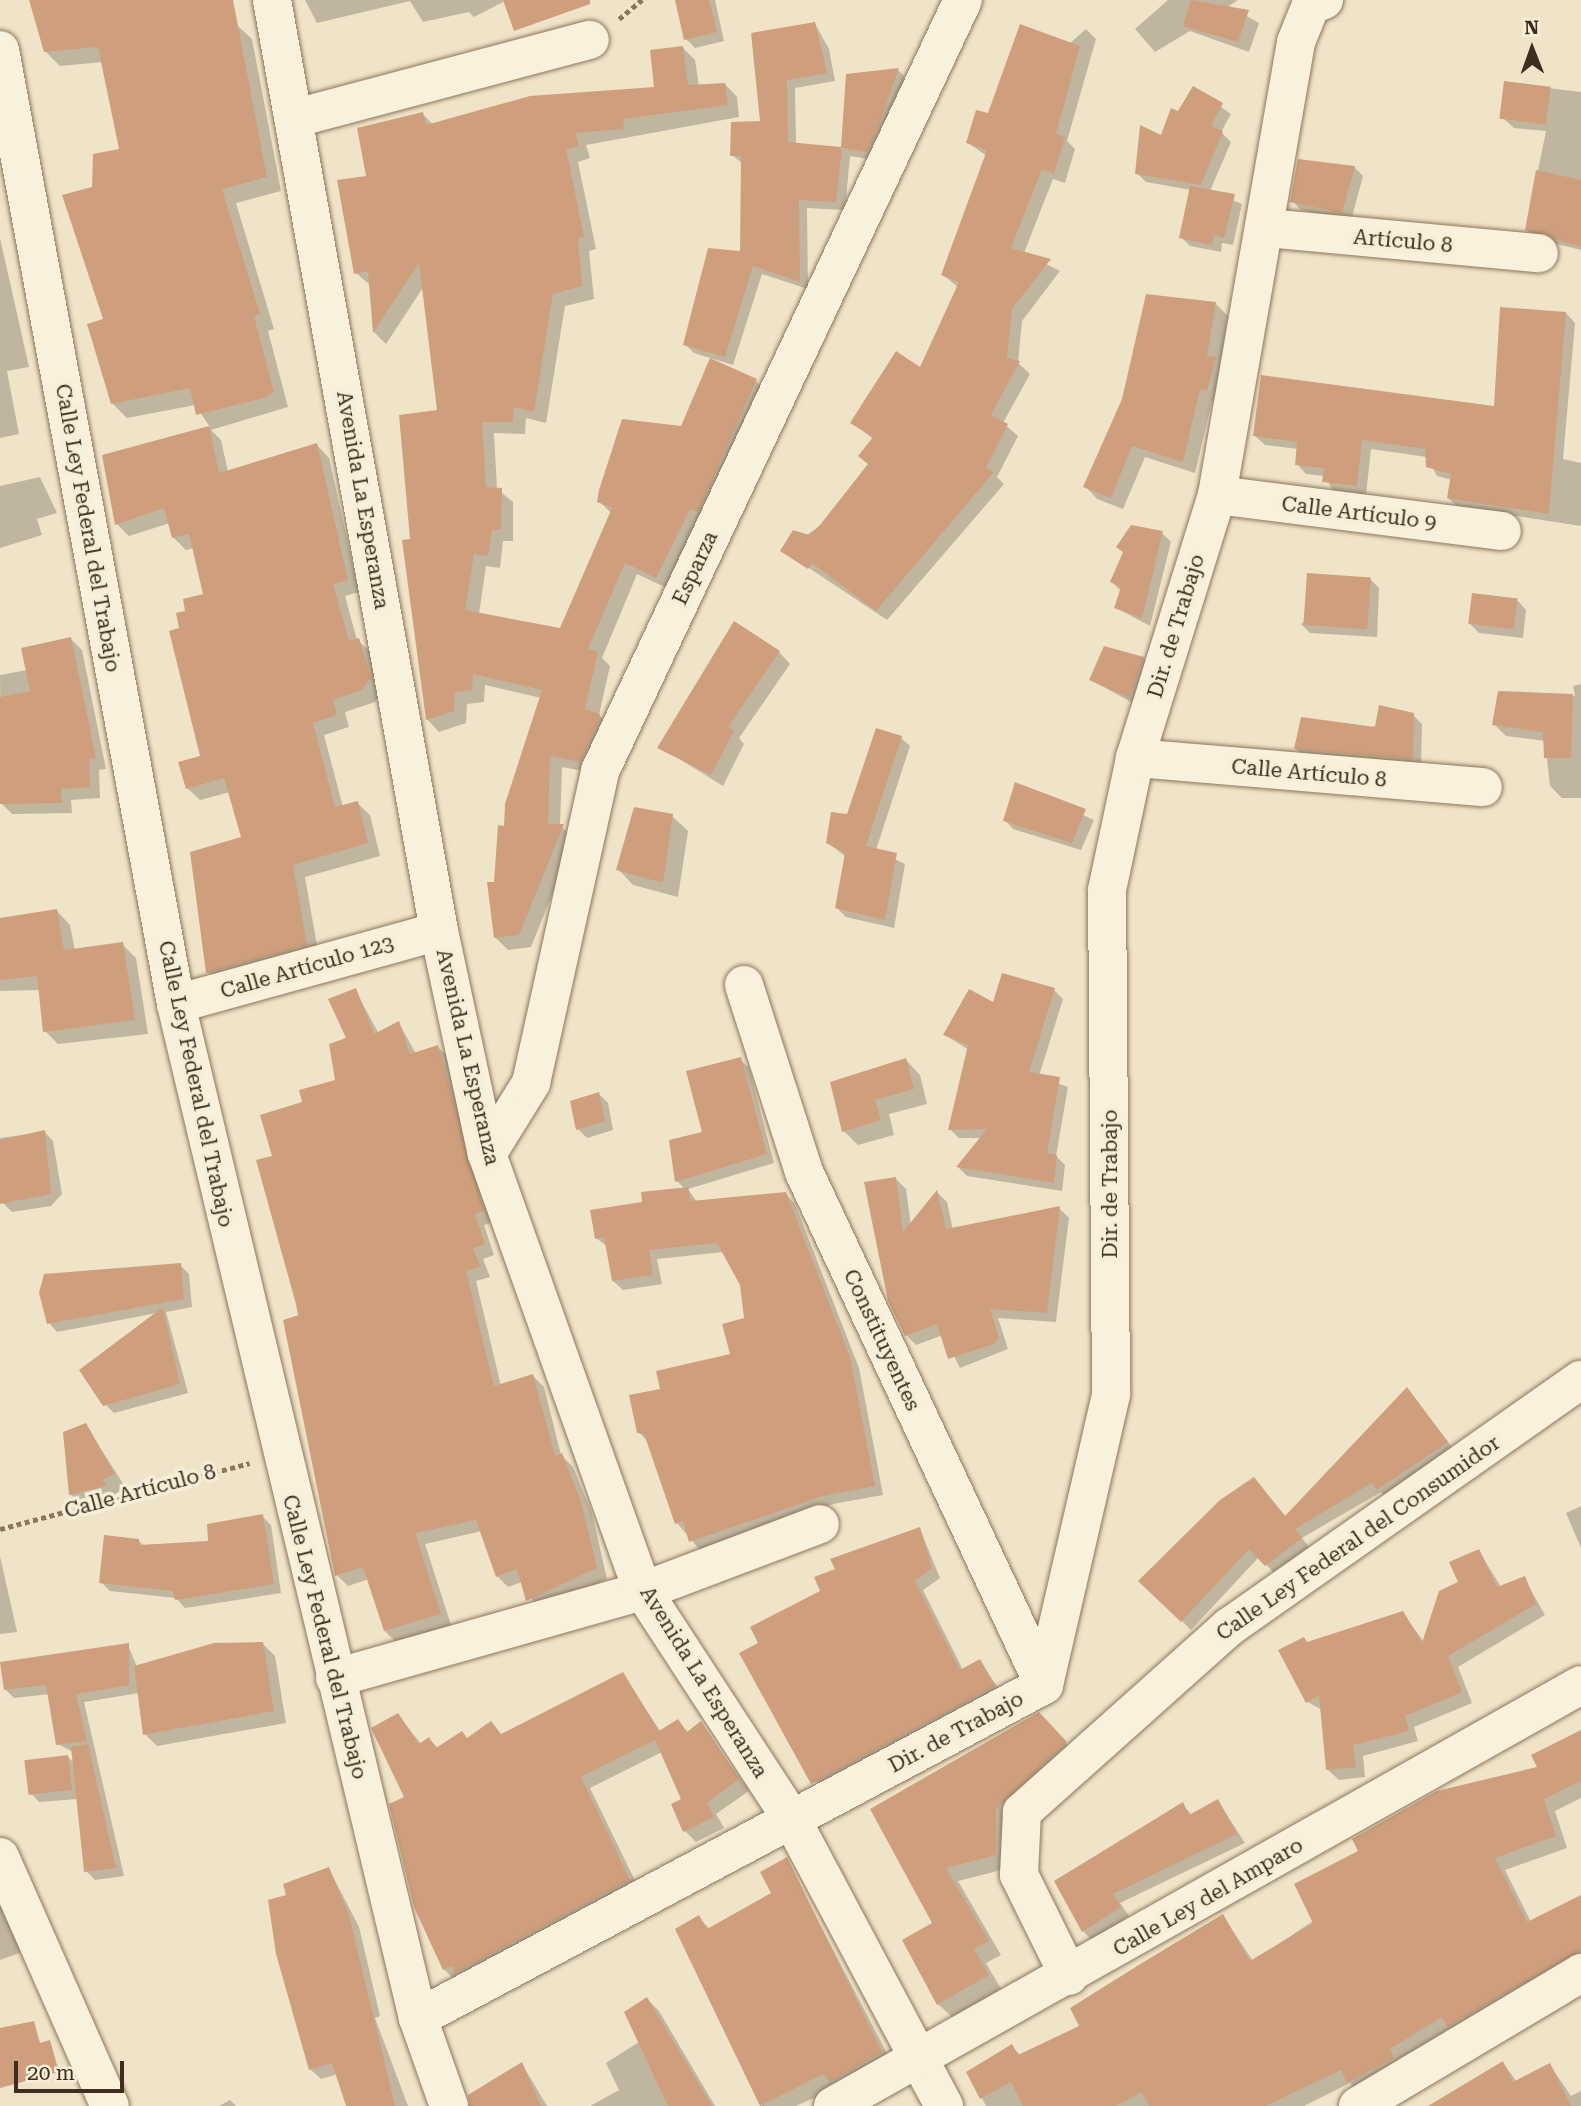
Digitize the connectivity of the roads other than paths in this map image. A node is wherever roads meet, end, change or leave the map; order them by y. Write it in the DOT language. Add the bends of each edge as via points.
graph roads {
  1 [pos="272,0"];
  2 [pos="962,0"];
  3 [pos="1324,0"];
  4 [pos="590,40"];
  5 [pos="0,50"];
  6 [pos="296,118"];
  7 [pos="1267,228"];
  8 [pos="1539,253"];
  9 [pos="1217,495"];
  10 [pos="1502,531"];
  11 [pos="1135,758"];
  12 [pos="1483,787"];
  13 [pos="439,931"];
  14 [pos="744,985"];
  15 [pos="176,1004"];
  16 [pos="487,1154"];
  17 [pos="1581,1380"];
  18 [pos="820,1524"];
  19 [pos="643,1591"];
  20 [pos="335,1678"];
  21 [pos="1044,1685"];
  22 [pos="1581,1685"];
  23 [pos="792,1820"];
  24 [pos="0,1857"];
  25 [pos="1581,1973"];
  26 [pos="1069,1976"];
  27 [pos="418,2018"];
  28 [pos="920,2058"];
  29 [pos="110,2106"];
  30 [pos="449,2106"];
  31 [pos="833,2106"];
  32 [pos="944,2106"];
  33 [pos="1358,2106"];
  1 -- 6 [label="street, Avenida La Esperanza"];
  2 -- 16 [label="street, Esparza" via="600,771 531,1083"];
  3 -- 7 [label="street, Dir. de Trabajo" via="1311,5 1296,42"];
  4 -- 6 [label="street"];
  5 -- 15 [label="street, Calle Ley Federal del Trabajo"];
  6 -- 13 [label="street, Avenida La Esperanza"];
  7 -- 8 [label="street, Artículo 8"];
  7 -- 9 [label="street, Dir. de Trabajo"];
  9 -- 10 [label="street, Calle Artículo 9"];
  9 -- 11 [label="street, Dir. de Trabajo"];
  11 -- 12 [label="street, Calle Artículo 8"];
  11 -- 21 [label="street, Dir. de Trabajo" via="1107,890 1111,1394"];
  13 -- 15 [label="street, Calle Artículo 123"];
  13 -- 16 [label="street, Avenida La Esperanza"];
  14 -- 21 [label="street, Constituyentes" via="804,1172"];
  15 -- 20 [label="street, Calle Ley Federal del Trabajo"];
  16 -- 19 [label="street, Avenida La Esperanza"];
  17 -- 26 [label="street, Calle Ley Federal del Consumidor" via="1229,1627 1023,1812 1020,1875"];
  18 -- 19 [label="street"];
  19 -- 20 [label="street"];
  19 -- 23 [label="street, Avenida La Esperanza"];
  20 -- 27 [label="street, Calle Ley Federal del Trabajo"];
  21 -- 23 [label="street, Dir. de Trabajo"];
  22 -- 26 [label="street, Calle Ley del Amparo"];
  23 -- 27 [label="street, Dir. de Trabajo"];
  23 -- 28 [label="street, Avenida La Esperanza"];
  24 -- 29 [label="street"];
  25 -- 33 [label="street"];
  26 -- 28 [label="street, Calle Ley del Amparo"];
  27 -- 30 [label="street, Calle Ley Federal del Trabajo"];
  28 -- 31 [label="street, Calle Ley del Amparo"];
  28 -- 32 [label="street, Avenida La Esperanza"];
}
